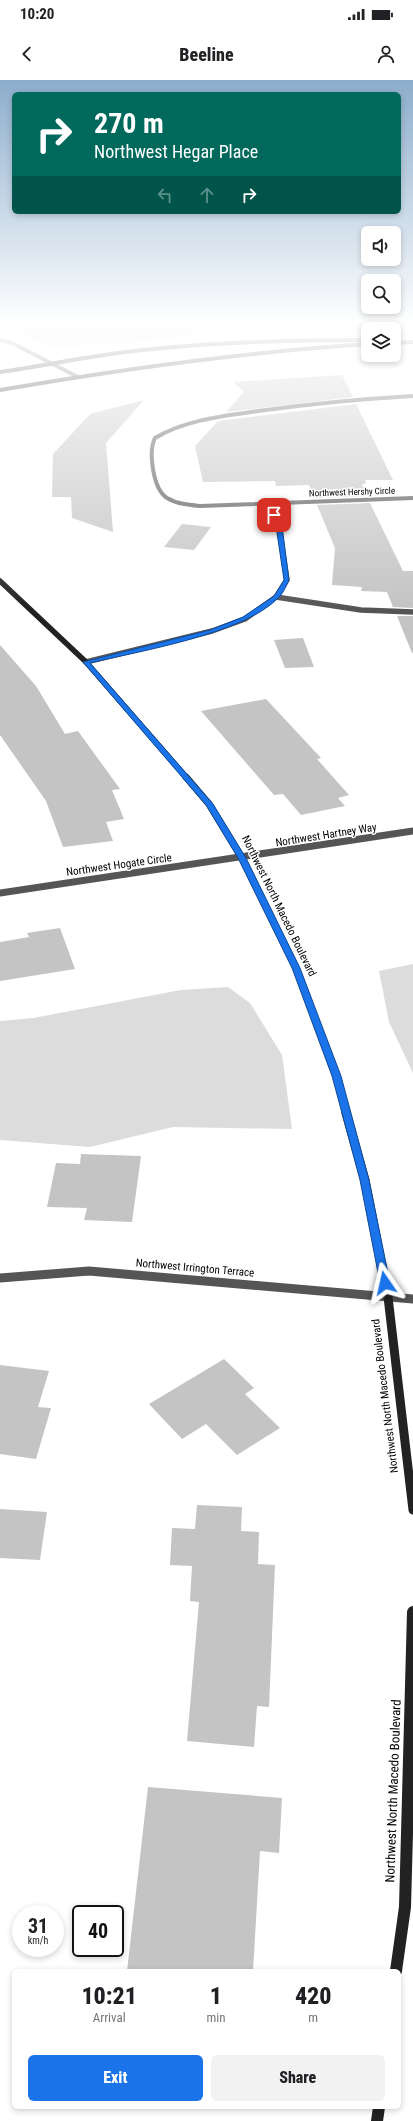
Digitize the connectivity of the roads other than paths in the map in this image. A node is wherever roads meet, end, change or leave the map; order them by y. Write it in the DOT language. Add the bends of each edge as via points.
graph roads {
  1 [pos="218,418"];
  2 [pos="413,498"];
  3 [pos="269,503"];
  4 [pos="0,581"];
  5 [pos="276,597"];
  6 [pos="413,612"];
  7 [pos="86,662"];
  8 [pos="413,832"];
  9 [pos="242,858"];
  10 [pos="0,893"];
  11 [pos="0,1278"];
  12 [pos="388,1297"];
  13 [pos="413,1299"];
  14 [pos="413,1510"];
  15 [pos="413,1612"];
  16 [pos="396,1969"];
  17 [pos="379,2109"];
  18 [pos="377,2121"];
  1 -- 3 [label="street, Northwest Hershy Circle" via="167,430 156,437 151,447 157,490 168,499 200,506"];
  2 -- 3 [label="street, Northwest Hershy Circle"];
  3 -- 5 [label="street" via="279,526 287,580"];
  4 -- 7 [label="street, Northwest North Macedo Boulevard"];
  5 -- 6 [label="street" via="353,610"];
  5 -- 7 [label="street" via="245,619 212,631"];
  7 -- 9 [label="street, Northwest North Macedo Boulevard" via="209,804"];
  8 -- 9 [label="street, Northwest Hartney Way"];
  9 -- 10 [label="street, Northwest Hogate Circle"];
  9 -- 12 [label="street, Northwest North Macedo Boulevard" via="296,968 336,1076 364,1180"];
  11 -- 12 [label="street, Northwest Irrington Terrace" via="89,1271"];
  12 -- 13 [label="street, Northwest Irrington Terrace"];
  12 -- 14 [label="street, Northwest North Macedo Boulevard"];
  15 -- 16 [label="street, Northwest North Macedo Boulevard" via="405,1908"];
  17 -- 18 [label="street"];
}
